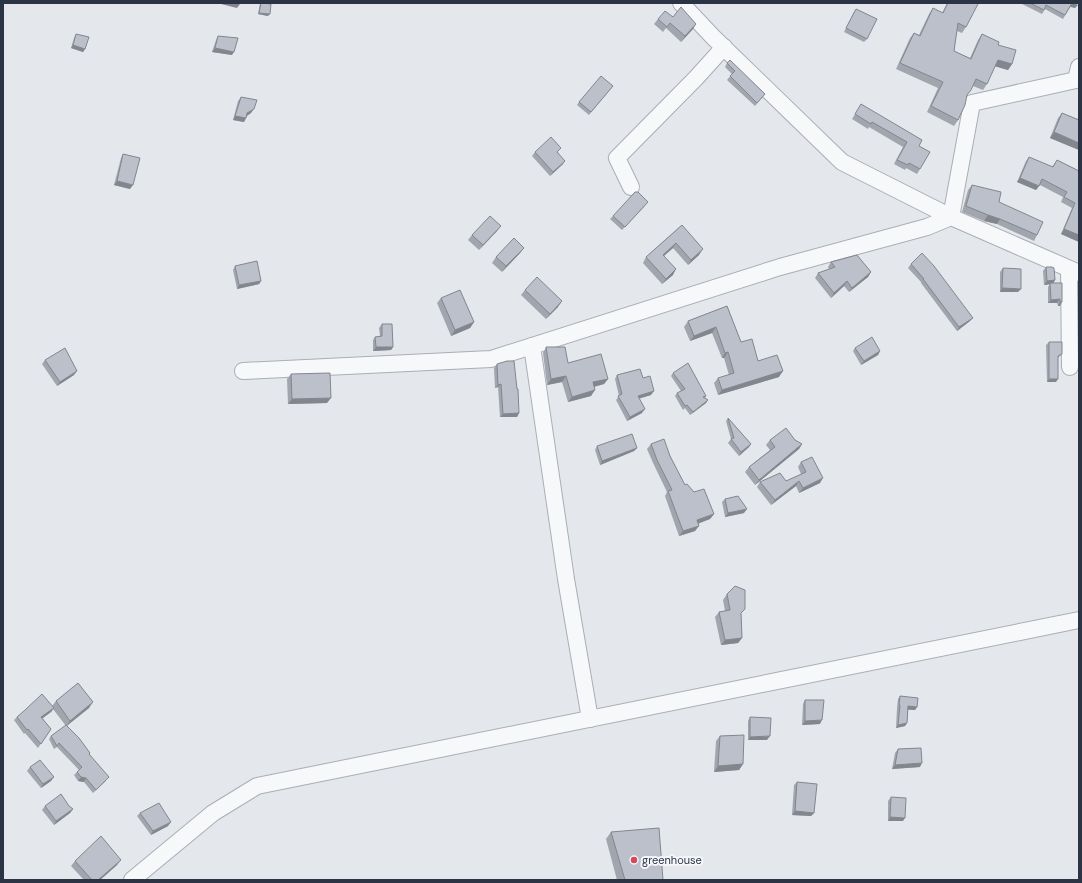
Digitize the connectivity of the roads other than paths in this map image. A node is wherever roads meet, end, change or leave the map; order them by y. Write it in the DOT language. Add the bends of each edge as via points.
graph roads {
  1 [pos="681,3"];
  2 [pos="724,47"];
  3 [pos="1079,67"];
  4 [pos="631,187"];
  5 [pos="951,217"];
  6 [pos="1074,271"];
  7 [pos="532,346"];
  8 [pos="1070,367"];
  9 [pos="243,371"];
  10 [pos="1079,620"];
  11 [pos="590,719"];
  12 [pos="132,880"];
  1 -- 2 [label="street"];
  2 -- 4 [label="street" via="617,158"];
  2 -- 5 [label="street" via="842,162"];
  3 -- 5 [label="street" via="1076,80 972,103"];
  5 -- 6 [label="street"];
  5 -- 7 [label="street" via="927,227 780,267"];
  6 -- 8 [label="street"];
  7 -- 9 [label="street" via="491,358"];
  7 -- 11 [label="street" via="566,579"];
  10 -- 11 [label="street"];
  11 -- 12 [label="street" via="257,786 213,813"];
}
